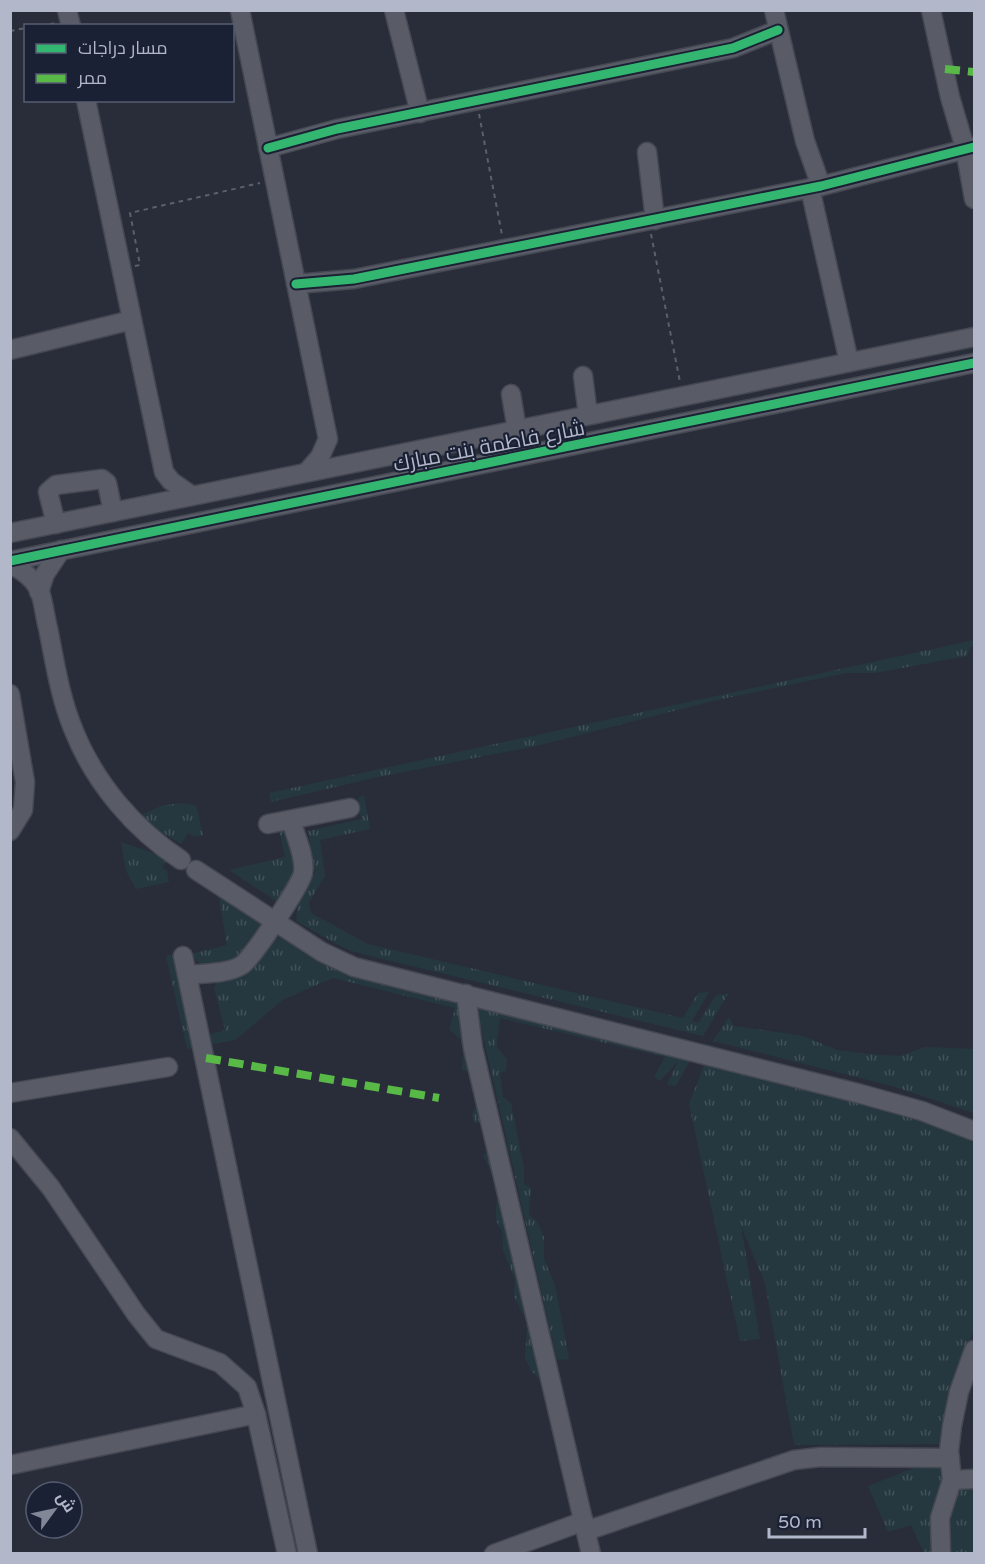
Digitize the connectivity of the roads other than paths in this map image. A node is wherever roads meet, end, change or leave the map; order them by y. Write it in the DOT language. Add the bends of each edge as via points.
graph roads {
  1 [pos="240,10"];
  2 [pos="394,10"];
  3 [pos="774,10"];
  4 [pos="931,10"];
  5 [pos="780,37"];
  6 [pos="86,102"];
  7 [pos="415,114"];
  8 [pos="268,143"];
  9 [pos="964,149"];
  10 [pos="647,152"];
  11 [pos="813,188"];
  12 [pos="975,199"];
  13 [pos="656,219"];
  14 [pos="298,291"];
  15 [pos="134,325"];
  16 [pos="975,337"];
  17 [pos="10,350"];
  18 [pos="849,362"];
  19 [pos="975,363"];
  20 [pos="583,376"];
  21 [pos="511,394"];
  22 [pos="588,415"];
  23 [pos="517,430"];
  24 [pos="328,439"];
  25 [pos="358,462"];
  26 [pos="164,472"];
  27 [pos="308,472"];
  28 [pos="191,495"];
  29 [pos="147,505"];
  30 [pos="113,512"];
  31 [pos="56,524"];
  32 [pos="10,533"];
  33 [pos="61,550"];
  34 [pos="11,566"];
  35 [pos="39,592"];
  36 [pos="10,694"];
  37 [pos="350,808"];
  38 [pos="291,820"];
  39 [pos="268,824"];
  40 [pos="10,831"];
  41 [pos="181,860"];
  42 [pos="196,870"];
  43 [pos="274,921"];
  44 [pos="183,956"];
  45 [pos="188,975"];
  46 [pos="466,994"];
  47 [pos="168,1067"];
  48 [pos="10,1093"];
  49 [pos="975,1131"];
  50 [pos="10,1138"];
  51 [pos="975,1350"];
  52 [pos="967,1392"];
  53 [pos="256,1414"];
  54 [pos="950,1458"];
  55 [pos="10,1466"];
  56 [pos="975,1479"];
  57 [pos="952,1480"];
  58 [pos="585,1526"];
  59 [pos="286,1554"];
  60 [pos="308,1554"];
  61 [pos="494,1554"];
  62 [pos="591,1554"];
  63 [pos="941,1554"];
  1 -- 8 [label="street"];
  2 -- 7 [label="street"];
  3 -- 5 [label="street"];
  4 -- 9 [label="street"];
  5 -- 7 [label="street"];
  5 -- 11 [label="street"];
  6 -- 15 [label="street"];
  7 -- 8 [label="street"];
  8 -- 14 [label="street"];
  9 -- 11 [label="street"];
  9 -- 12 [label="street"];
  10 -- 13 [label="street"];
  11 -- 13 [label="street"];
  11 -- 18 [label="street"];
  13 -- 14 [label="street"];
  14 -- 24 [label="street"];
  15 -- 17 [label="street"];
  15 -- 26 [label="street"];
  16 -- 18 [label="street, شارع فاطمة بنت مبارك"];
  18 -- 22 [label="street, شارع فاطمة بنت مبارك"];
  19 -- 33 [label="street, شارع فاطمة بنت مبارك"];
  20 -- 22 [label="street"];
  21 -- 23 [label="street"];
  22 -- 23 [label="street, شارع فاطمة بنت مبارك"];
  23 -- 25 [label="street, شارع فاطمة بنت مبارك"];
  24 -- 25 [label="street"];
  24 -- 27 [label="street"];
  25 -- 27 [label="street, شارع فاطمة بنت مبارك"];
  26 -- 28 [label="street"];
  26 -- 29 [label="street"];
  27 -- 28 [label="street, شارع فاطمة بنت مبارك"];
  28 -- 29 [label="street, شارع فاطمة بنت مبارك"];
  29 -- 30 [label="street, شارع فاطمة بنت مبارك"];
  30 -- 31 [label="street, شارع فاطمة بنت مبارك"];
  30 -- 31 [label="street" via="107,483 102,479 56,485 48,492"];
  31 -- 32 [label="street, شارع فاطمة بنت مبارك"];
  33 -- 34 [label="street, شارع فاطمة بنت مبارك"];
  33 -- 35 [label="street" via="45,574"];
  34 -- 35 [label="street" via="29,577"];
  35 -- 41 [label="street" via="63,699 80,745 122,808"];
  36 -- 40 [label="street" via="25,782 23,810"];
  37 -- 38 [label="street"];
  38 -- 39 [label="street"];
  38 -- 43 [label="street" via="303,865 302,876"];
  42 -- 43 [label="street"];
  43 -- 45 [label="street" via="240,966"];
  43 -- 46 [label="street" via="354,967"];
  44 -- 45 [label="street"];
  45 -- 60 [label="street"];
  46 -- 49 [label="street" via="871,1096"];
  46 -- 58 [label="street" via="473,1048"];
  47 -- 48 [label="street"];
  50 -- 53 [label="street" via="51,1188 156,1339 220,1363 247,1387"];
  51 -- 52 [label="street"];
  52 -- 54 [label="street" via="952,1426"];
  53 -- 55 [label="street"];
  53 -- 59 [label="street"];
  54 -- 57 [label="street"];
  54 -- 58 [label="street" via="794,1460"];
  56 -- 57 [label="street"];
  57 -- 63 [label="street" via="940,1518"];
  58 -- 61 [label="street"];
  58 -- 62 [label="street"];
}
